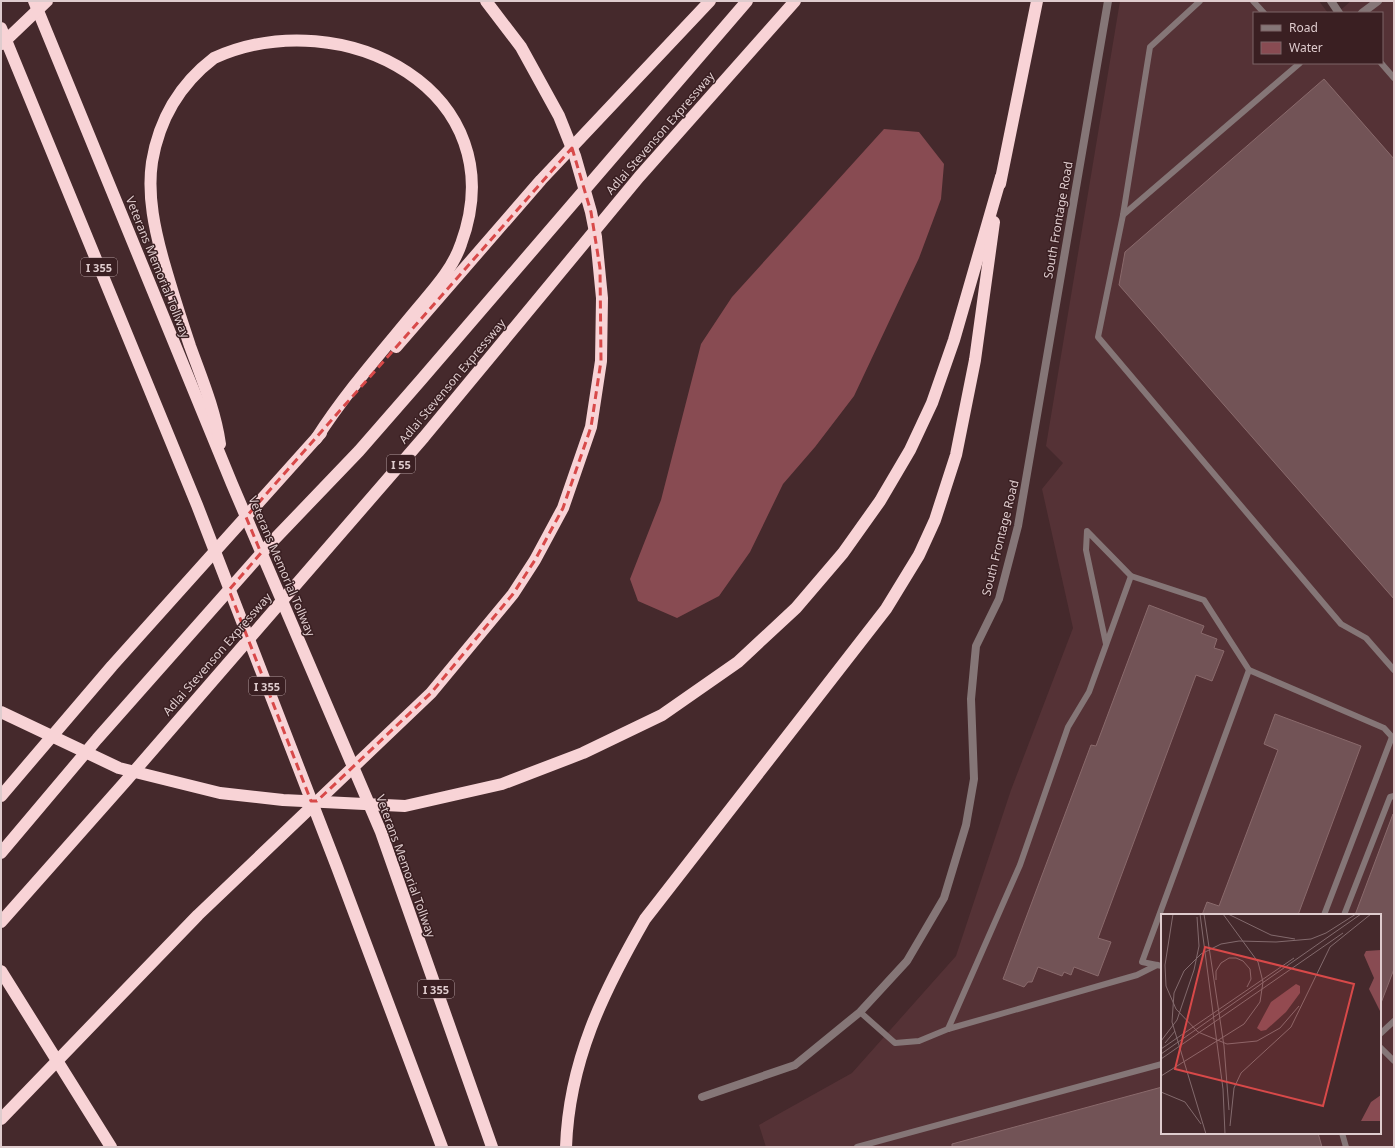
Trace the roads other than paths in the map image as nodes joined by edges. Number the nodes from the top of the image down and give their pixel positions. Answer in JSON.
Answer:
{"nodes":[{"id":1,"x":34,"y":1,"type":"edge"},
{"id":2,"x":48,"y":1,"type":"edge"},
{"id":3,"x":486,"y":1,"type":"edge"},
{"id":4,"x":710,"y":1,"type":"edge"},
{"id":5,"x":747,"y":1,"type":"edge"},
{"id":6,"x":795,"y":1,"type":"edge"},
{"id":7,"x":1037,"y":1,"type":"edge"},
{"id":8,"x":1108,"y":1,"type":"edge"},
{"id":9,"x":1200,"y":1,"type":"edge"},
{"id":10,"x":1253,"y":1,"type":"edge"},
{"id":11,"x":1331,"y":1,"type":"edge"},
{"id":12,"x":1378,"y":1,"type":"edge"},
{"id":13,"x":1263,"y":12,"type":"edge"},
{"id":14,"x":1338,"y":12,"type":"edge"},
{"id":15,"x":1363,"y":12,"type":"edge"},
{"id":16,"x":1,"y":28,"type":"edge"},
{"id":17,"x":263,"y":32,"type":"dead end"},
{"id":18,"x":1,"y":46,"type":"edge"},
{"id":19,"x":1299,"y":64,"type":"edge"},
{"id":20,"x":1382,"y":64,"type":"edge"},
{"id":21,"x":426,"y":73,"type":"dead end"},
{"id":22,"x":1394,"y":78,"type":"edge"},
{"id":23,"x":1001,"y":177,"type":"junction"},
{"id":24,"x":1123,"y":215,"type":"junction"},
{"id":25,"x":316,"y":439,"type":"junction"},
{"id":26,"x":224,"y":465,"type":"junction"},
{"id":27,"x":1132,"y":576,"type":"junction"},
{"id":28,"x":1106,"y":644,"type":"junction"},
{"id":29,"x":1249,"y":670,"type":"junction"},
{"id":30,"x":1394,"y":670,"type":"edge"},
{"id":31,"x":1,"y":712,"type":"edge"},
{"id":32,"x":1393,"y":738,"type":"edge"},
{"id":33,"x":1,"y":796,"type":"edge"},
{"id":34,"x":1394,"y":796,"type":"edge"},
{"id":35,"x":1,"y":853,"type":"edge"},
{"id":36,"x":1324,"y":914,"type":"edge"},
{"id":37,"x":1344,"y":914,"type":"edge"},
{"id":38,"x":1,"y":922,"type":"edge"},
{"id":39,"x":1159,"y":966,"type":"edge"},
{"id":40,"x":1,"y":971,"type":"edge"},
{"id":41,"x":860,"y":1012,"type":"junction"},
{"id":42,"x":1394,"y":1021,"type":"edge"},
{"id":43,"x":948,"y":1029,"type":"junction"},
{"id":44,"x":1381,"y":1033,"type":"edge"},
{"id":45,"x":1381,"y":1048,"type":"edge"},
{"id":46,"x":1394,"y":1061,"type":"edge"},
{"id":47,"x":1161,"y":1064,"type":"edge"},
{"id":48,"x":702,"y":1097,"type":"dead end"},
{"id":49,"x":1,"y":1120,"type":"edge"},
{"id":50,"x":1342,"y":1134,"type":"edge"},
{"id":51,"x":111,"y":1147,"type":"edge"},
{"id":52,"x":442,"y":1147,"type":"edge"},
{"id":53,"x":492,"y":1147,"type":"edge"},
{"id":54,"x":566,"y":1147,"type":"edge"},
{"id":55,"x":857,"y":1147,"type":"edge"},
{"id":56,"x":1346,"y":1147,"type":"edge"}],
"edges":[{"from":1,"to":26,"type":"highway","name":"Veterans Memorial Tollway","number":"I 355"},
{"from":2,"to":18,"type":"highway"},
{"from":3,"to":49,"type":"highway"},
{"from":4,"to":25,"type":"highway"},
{"from":5,"to":35,"type":"highway","name":"Adlai Stevenson Expressway"},
{"from":6,"to":38,"type":"highway","name":"Adlai Stevenson Expressway","number":"I 55"},
{"from":7,"to":23,"type":"highway"},
{"from":8,"to":41,"type":"street","name":"South Frontage Road"},
{"from":9,"to":24,"type":"lane"},
{"from":10,"to":13,"type":"lane"},
{"from":11,"to":14,"type":"street"},
{"from":12,"to":15,"type":"street"},
{"from":16,"to":52,"type":"highway","number":"I 355"},
{"from":17,"to":26,"type":"highway"},
{"from":19,"to":24,"type":"lane"},
{"from":20,"to":22,"type":"lane"},
{"from":21,"to":25,"type":"highway"},
{"from":23,"to":31,"type":"highway"},
{"from":23,"to":54,"type":"highway"},
{"from":24,"to":30,"type":"lane"},
{"from":25,"to":33,"type":"highway"},
{"from":26,"to":53,"type":"highway","name":"Veterans Memorial Tollway","number":"I 355"},
{"from":27,"to":28,"type":"lane"},
{"from":27,"to":28,"type":"lane"},
{"from":27,"to":29,"type":"lane"},
{"from":28,"to":43,"type":"lane"},
{"from":29,"to":32,"type":"lane"},
{"from":29,"to":39,"type":"lane"},
{"from":32,"to":36,"type":"lane"},
{"from":34,"to":37,"type":"lane"},
{"from":39,"to":43,"type":"lane"},
{"from":40,"to":51,"type":"highway"},
{"from":41,"to":43,"type":"lane"},
{"from":41,"to":48,"type":"street","name":"South Frontage Road"},
{"from":42,"to":44,"type":"lane"},
{"from":45,"to":46,"type":"lane"},
{"from":47,"to":55,"type":"lane"},
{"from":50,"to":56,"type":"lane"}]}
